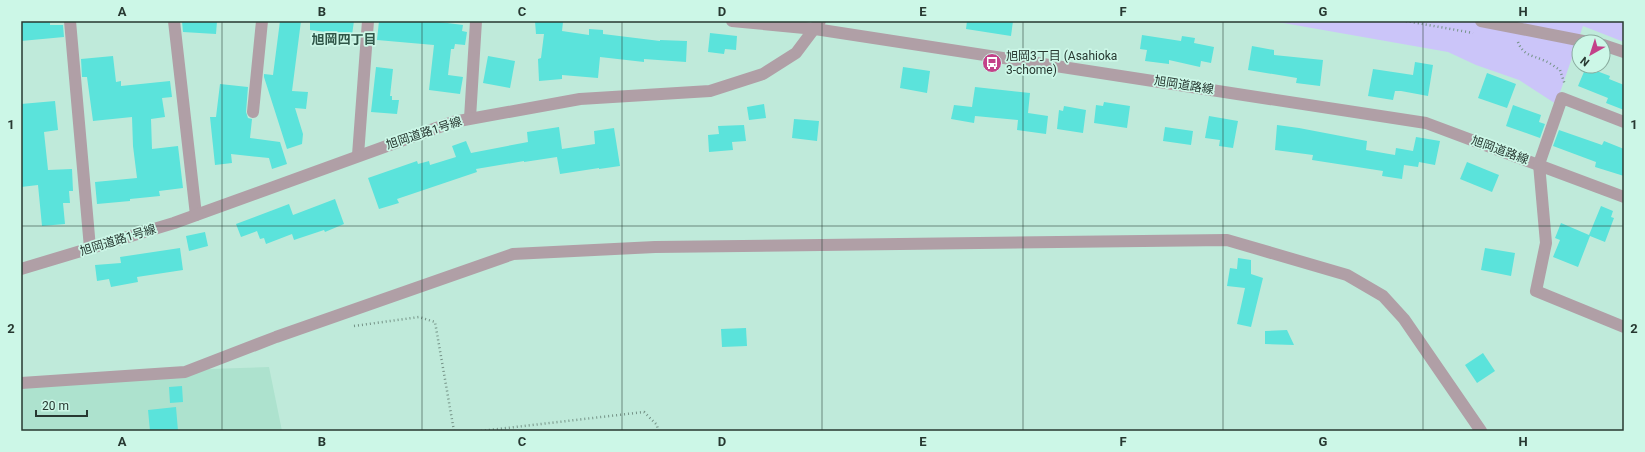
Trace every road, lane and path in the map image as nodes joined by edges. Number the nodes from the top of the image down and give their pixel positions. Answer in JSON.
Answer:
{"nodes":[{"id":1,"x":70,"y":21,"type":"edge"},
{"id":2,"x":174,"y":21,"type":"edge"},
{"id":3,"x":262,"y":21,"type":"edge"},
{"id":4,"x":368,"y":21,"type":"edge"},
{"id":5,"x":476,"y":21,"type":"edge"},
{"id":6,"x":732,"y":21,"type":"edge"},
{"id":7,"x":1406,"y":21,"type":"edge"},
{"id":8,"x":1481,"y":21,"type":"edge"},
{"id":9,"x":818,"y":25,"type":"edge"},
{"id":10,"x":1481,"y":34,"type":"dead end"},
{"id":11,"x":1571,"y":39,"type":"edge"},
{"id":12,"x":1510,"y":40,"type":"dead end"},
{"id":13,"x":1611,"y":48,"type":"edge"},
{"id":14,"x":1624,"y":52,"type":"edge"},
{"id":15,"x":1562,"y":98,"type":"junction"},
{"id":16,"x":253,"y":112,"type":"dead end"},
{"id":17,"x":470,"y":118,"type":"junction"},
{"id":18,"x":1624,"y":122,"type":"edge"},
{"id":19,"x":358,"y":155,"type":"junction"},
{"id":20,"x":1539,"y":164,"type":"junction"},
{"id":21,"x":1624,"y":197,"type":"edge"},
{"id":22,"x":196,"y":215,"type":"junction"},
{"id":23,"x":90,"y":248,"type":"junction"},
{"id":24,"x":21,"y":269,"type":"edge"},
{"id":25,"x":351,"y":327,"type":"dead end"},
{"id":26,"x":1624,"y":327,"type":"edge"},
{"id":27,"x":21,"y":383,"type":"edge"},
{"id":28,"x":454,"y":431,"type":"edge"},
{"id":29,"x":481,"y":431,"type":"edge"},
{"id":30,"x":658,"y":431,"type":"edge"},
{"id":31,"x":1482,"y":431,"type":"edge"}],
"edges":[{"from":1,"to":23,"type":"street"},
{"from":2,"to":22,"type":"street"},
{"from":3,"to":16,"type":"street"},
{"from":4,"to":19,"type":"street"},
{"from":5,"to":17,"type":"street"},
{"from":6,"to":9,"type":"street","name":"旭岡道路線"},
{"from":7,"to":10,"type":"path"},
{"from":8,"to":11,"type":"street"},
{"from":9,"to":17,"type":"street","name":"旭岡道路1号線"},
{"from":9,"to":20,"type":"street","name":"旭岡道路線"},
{"from":12,"to":15,"type":"path"},
{"from":13,"to":14,"type":"street"},
{"from":15,"to":18,"type":"street"},
{"from":15,"to":20,"type":"street"},
{"from":17,"to":19,"type":"street","name":"旭岡道路1号線"},
{"from":19,"to":22,"type":"street","name":"旭岡道路1号線"},
{"from":20,"to":21,"type":"street","name":"旭岡道路線"},
{"from":20,"to":26,"type":"street"},
{"from":22,"to":23,"type":"street","name":"旭岡道路1号線"},
{"from":23,"to":24,"type":"street","name":"旭岡道路1号線"},
{"from":25,"to":28,"type":"path"},
{"from":27,"to":31,"type":"street"},
{"from":29,"to":30,"type":"path"}]}
